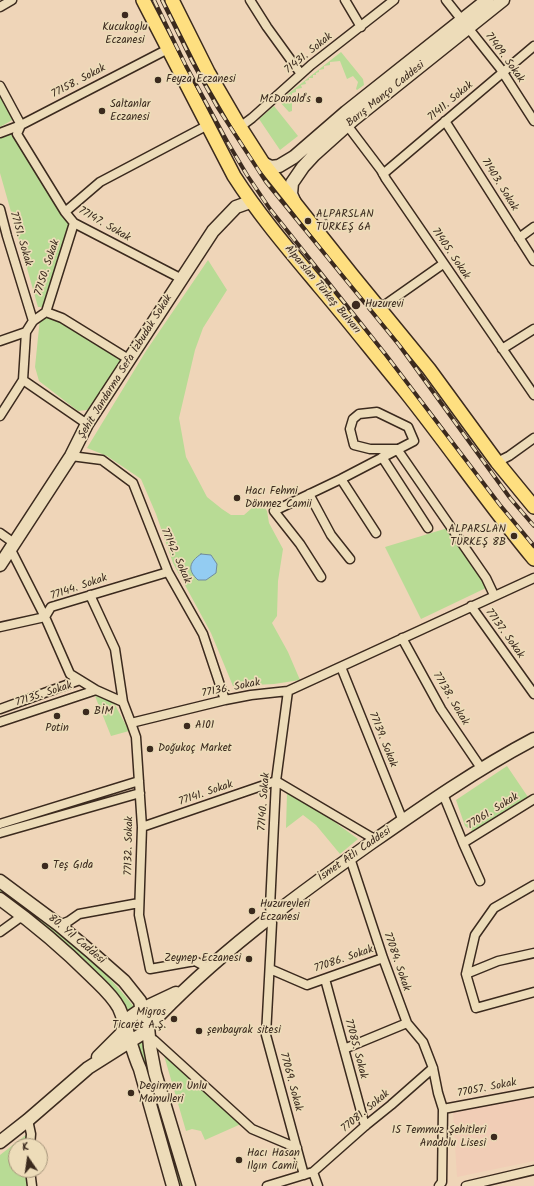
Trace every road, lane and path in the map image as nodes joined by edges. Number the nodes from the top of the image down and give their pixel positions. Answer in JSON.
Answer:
{"nodes":[{"id":1,"x":12,"y":0,"type":"edge"},
{"id":2,"x":144,"y":0,"type":"edge"},
{"id":3,"x":172,"y":0,"type":"edge"},
{"id":4,"x":250,"y":0,"type":"edge"},
{"id":5,"x":345,"y":0,"type":"edge"},
{"id":6,"x":394,"y":0,"type":"edge"},
{"id":7,"x":446,"y":0,"type":"edge"},
{"id":8,"x":487,"y":0,"type":"edge"},
{"id":9,"x":503,"y":0,"type":"edge"},
{"id":10,"x":0,"y":7,"type":"edge"},
{"id":11,"x":465,"y":24,"type":"junction"},
{"id":12,"x":361,"y":26,"type":"junction"},
{"id":13,"x":533,"y":48,"type":"edge"},
{"id":14,"x":168,"y":49,"type":"junction"},
{"id":15,"x":503,"y":72,"type":"junction"},
{"id":16,"x":301,"y":74,"type":"junction"},
{"id":17,"x":0,"y":86,"type":"edge"},
{"id":18,"x":534,"y":120,"type":"edge"},
{"id":19,"x":445,"y":121,"type":"junction"},
{"id":20,"x":21,"y":125,"type":"junction"},
{"id":21,"x":208,"y":125,"type":"junction"},
{"id":22,"x":347,"y":125,"type":"junction"},
{"id":23,"x":240,"y":127,"type":"junction"},
{"id":24,"x":0,"y":133,"type":"edge"},
{"id":25,"x":263,"y":162,"type":"junction"},
{"id":26,"x":383,"y":174,"type":"junction"},
{"id":27,"x":250,"y":202,"type":"junction"},
{"id":28,"x":295,"y":204,"type":"junction"},
{"id":29,"x":0,"y":209,"type":"edge"},
{"id":30,"x":65,"y":212,"type":"junction"},
{"id":31,"x":74,"y":223,"type":"junction"},
{"id":32,"x":534,"y":227,"type":"edge"},
{"id":33,"x":519,"y":238,"type":"junction"},
{"id":34,"x":8,"y":242,"type":"junction"},
{"id":35,"x":0,"y":245,"type":"edge"},
{"id":36,"x":534,"y":261,"type":"edge"},
{"id":37,"x":444,"y":264,"type":"junction"},
{"id":38,"x":182,"y":279,"type":"junction"},
{"id":39,"x":379,"y":309,"type":"junction"},
{"id":40,"x":46,"y":312,"type":"junction"},
{"id":41,"x":33,"y":321,"type":"junction"},
{"id":42,"x":534,"y":329,"type":"edge"},
{"id":43,"x":26,"y":332,"type":"junction"},
{"id":44,"x":0,"y":341,"type":"edge"},
{"id":45,"x":502,"y":349,"type":"junction"},
{"id":46,"x":130,"y":360,"type":"junction"},
{"id":47,"x":23,"y":380,"type":"junction"},
{"id":48,"x":534,"y":395,"type":"edge"},
{"id":49,"x":0,"y":416,"type":"edge"},
{"id":50,"x":87,"y":424,"type":"junction"},
{"id":51,"x":534,"y":438,"type":"edge"},
{"id":52,"x":397,"y":449,"type":"junction"},
{"id":53,"x":71,"y":456,"type":"junction"},
{"id":54,"x":382,"y":457,"type":"junction"},
{"id":55,"x":497,"y":462,"type":"junction"},
{"id":56,"x":341,"y":479,"type":"junction"},
{"id":57,"x":309,"y":494,"type":"junction"},
{"id":58,"x":534,"y":508,"type":"edge"},
{"id":59,"x":428,"y":528,"type":"dead end"},
{"id":60,"x":0,"y":533,"type":"edge"},
{"id":61,"x":376,"y":533,"type":"dead end"},
{"id":62,"x":12,"y":546,"type":"junction"},
{"id":63,"x":350,"y":559,"type":"dead end"},
{"id":64,"x":534,"y":559,"type":"edge"},
{"id":65,"x":0,"y":565,"type":"edge"},
{"id":66,"x":168,"y":572,"type":"junction"},
{"id":67,"x":321,"y":577,"type":"dead end"},
{"id":68,"x":534,"y":578,"type":"edge"},
{"id":69,"x":494,"y":595,"type":"junction"},
{"id":70,"x":90,"y":596,"type":"junction"},
{"id":71,"x":471,"y":606,"type":"junction"},
{"id":72,"x":45,"y":618,"type":"junction"},
{"id":73,"x":0,"y":627,"type":"edge"},
{"id":74,"x":402,"y":638,"type":"junction"},
{"id":75,"x":342,"y":666,"type":"junction"},
{"id":76,"x":80,"y":680,"type":"junction"},
{"id":77,"x":96,"y":690,"type":"junction"},
{"id":78,"x":288,"y":691,"type":"junction"},
{"id":79,"x":534,"y":694,"type":"edge"},
{"id":80,"x":225,"y":700,"type":"junction"},
{"id":81,"x":123,"y":702,"type":"junction"},
{"id":82,"x":0,"y":709,"type":"edge"},
{"id":83,"x":0,"y":722,"type":"edge"},
{"id":84,"x":132,"y":723,"type":"junction"},
{"id":85,"x":534,"y":739,"type":"edge"},
{"id":86,"x":481,"y":768,"type":"junction"},
{"id":87,"x":139,"y":781,"type":"junction"},
{"id":88,"x":276,"y":781,"type":"junction"},
{"id":89,"x":140,"y":794,"type":"junction"},
{"id":90,"x":443,"y":794,"type":"junction"},
{"id":91,"x":534,"y":799,"type":"edge"},
{"id":92,"x":403,"y":821,"type":"junction"},
{"id":93,"x":0,"y":824,"type":"edge"},
{"id":94,"x":142,"y":827,"type":"junction"},
{"id":95,"x":0,"y":833,"type":"edge"},
{"id":96,"x":376,"y":840,"type":"junction"},
{"id":97,"x":462,"y":843,"type":"junction"},
{"id":98,"x":350,"y":858,"type":"junction"},
{"id":99,"x":0,"y":881,"type":"edge"},
{"id":100,"x":480,"y":881,"type":"dead end"},
{"id":101,"x":534,"y":886,"type":"edge"},
{"id":102,"x":0,"y":898,"type":"edge"},
{"id":103,"x":139,"y":903,"type":"junction"},
{"id":104,"x":272,"y":915,"type":"junction"},
{"id":105,"x":24,"y":917,"type":"junction"},
{"id":106,"x":59,"y":925,"type":"junction"},
{"id":107,"x":0,"y":932,"type":"edge"},
{"id":108,"x":534,"y":953,"type":"edge"},
{"id":109,"x":383,"y":958,"type":"junction"},
{"id":110,"x":208,"y":968,"type":"junction"},
{"id":111,"x":270,"y":968,"type":"junction"},
{"id":112,"x":466,"y":974,"type":"junction"},
{"id":113,"x":325,"y":979,"type":"junction"},
{"id":114,"x":187,"y":987,"type":"junction"},
{"id":115,"x":534,"y":992,"type":"edge"},
{"id":116,"x":142,"y":1009,"type":"junction"},
{"id":117,"x":407,"y":1023,"type":"junction"},
{"id":118,"x":125,"y":1027,"type":"junction"},
{"id":119,"x":148,"y":1027,"type":"junction"},
{"id":120,"x":149,"y":1041,"type":"junction"},
{"id":121,"x":130,"y":1042,"type":"junction"},
{"id":122,"x":344,"y":1049,"type":"junction"},
{"id":123,"x":88,"y":1068,"type":"junction"},
{"id":124,"x":433,"y":1068,"type":"junction"},
{"id":125,"x":534,"y":1092,"type":"edge"},
{"id":126,"x":443,"y":1109,"type":"junction"},
{"id":127,"x":28,"y":1120,"type":"junction"},
{"id":128,"x":365,"y":1126,"type":"junction"},
{"id":129,"x":31,"y":1138,"type":"edge"},
{"id":130,"x":0,"y":1142,"type":"edge"},
{"id":131,"x":297,"y":1148,"type":"junction"},
{"id":132,"x":534,"y":1170,"type":"edge"},
{"id":133,"x":309,"y":1174,"type":"junction"},
{"id":134,"x":482,"y":1185,"type":"edge"},
{"id":135,"x":173,"y":1186,"type":"edge"},
{"id":136,"x":189,"y":1186,"type":"edge"},
{"id":137,"x":267,"y":1186,"type":"edge"},
{"id":138,"x":318,"y":1186,"type":"edge"},
{"id":139,"x":439,"y":1186,"type":"edge"},
{"id":140,"x":466,"y":1186,"type":"edge"}],
"edges":[{"from":1,"to":10,"type":"street"},
{"from":2,"to":14,"type":"main road","name":"Alparslan Türkeş Bulvarı"},
{"from":3,"to":23,"type":"main road"},
{"from":4,"to":16,"type":"street"},
{"from":5,"to":12,"type":"street"},
{"from":6,"to":12,"type":"street","name":"71431. Sokak"},
{"from":7,"to":11,"type":"street","name":"71409. Sokak"},
{"from":8,"to":11,"type":"main road","name":"Barış Manço Caddesi"},
{"from":9,"to":11,"type":"main road","name":"Barış Manço Caddesi"},
{"from":11,"to":15,"type":"street","name":"71409. Sokak"},
{"from":11,"to":22,"type":"main road","name":"Barış Manço Caddesi"},
{"from":11,"to":25,"type":"main road","name":"Barış Manço Caddesi"},
{"from":12,"to":16,"type":"street","name":"71431. Sokak"},
{"from":13,"to":15,"type":"street","name":"71411. Sokak"},
{"from":14,"to":20,"type":"street","name":"77158. Sokak"},
{"from":14,"to":21,"type":"main road","name":"Alparslan Türkeş Bulvarı"},
{"from":15,"to":18,"type":"street","name":"71409. Sokak"},
{"from":15,"to":19,"type":"street","name":"71411. Sokak"},
{"from":16,"to":23,"type":"street","name":"71431. Sokak"},
{"from":17,"to":20,"type":"street"},
{"from":19,"to":26,"type":"street","name":"71411. Sokak"},
{"from":19,"to":33,"type":"street","name":"71403. Sokak"},
{"from":20,"to":24,"type":"street","name":"77158. Sokak"},
{"from":20,"to":30,"type":"street","name":"77147. Sokak"},
{"from":21,"to":27,"type":"main road","name":"Alparslan Türkeş Bulvarı"},
{"from":21,"to":30,"type":"street"},
{"from":22,"to":26,"type":"street","name":"71405. Sokak"},
{"from":22,"to":28,"type":"main road","name":"Barış Manço Caddesi"},
{"from":23,"to":25,"type":"main road"},
{"from":25,"to":28,"type":"main road"},
{"from":26,"to":37,"type":"street","name":"71405. Sokak"},
{"from":27,"to":38,"type":"main road","name":"Şehit Jandarma Sefa İzbudak Sokak"},
{"from":27,"to":64,"type":"main road","name":"Alparslan Türkeş Bulvarı"},
{"from":28,"to":39,"type":"main road"},
{"from":29,"to":34,"type":"street","name":"77151. Sokak"},
{"from":30,"to":31,"type":"street","name":"77147. Sokak"},
{"from":31,"to":38,"type":"street","name":"77147. Sokak"},
{"from":31,"to":40,"type":"street","name":"77150. Sokak"},
{"from":32,"to":33,"type":"street"},
{"from":33,"to":36,"type":"street","name":"71403. Sokak"},
{"from":34,"to":35,"type":"street"},
{"from":34,"to":41,"type":"street","name":"77151. Sokak"},
{"from":37,"to":39,"type":"street"},
{"from":37,"to":45,"type":"street","name":"71405. Sokak"},
{"from":38,"to":46,"type":"main road","name":"Şehit Jandarma Sefa İzbudak Sokak"},
{"from":39,"to":55,"type":"main road"},
{"from":40,"to":41,"type":"street","name":"77150. Sokak"},
{"from":40,"to":46,"type":"street"},
{"from":41,"to":43,"type":"street","name":"77150. Sokak"},
{"from":42,"to":45,"type":"street"},
{"from":43,"to":44,"type":"street"},
{"from":43,"to":47,"type":"street"},
{"from":45,"to":48,"type":"street","name":"71405. Sokak"},
{"from":46,"to":50,"type":"main road","name":"Şehit Jandarma Sefa İzbudak Sokak"},
{"from":47,"to":49,"type":"street"},
{"from":47,"to":50,"type":"street"},
{"from":50,"to":53,"type":"main road","name":"Şehit Jandarma Sefa İzbudak Sokak"},
{"from":51,"to":55,"type":"street"},
{"from":52,"to":52,"type":"street"},
{"from":52,"to":54,"type":"street"},
{"from":52,"to":69,"type":"street"},
{"from":53,"to":62,"type":"main road","name":"Şehit Jandarma Sefa İzbudak Sokak"},
{"from":53,"to":66,"type":"street","name":"77142. Sokak"},
{"from":54,"to":56,"type":"street"},
{"from":54,"to":59,"type":"street"},
{"from":55,"to":58,"type":"main road"},
{"from":56,"to":57,"type":"street"},
{"from":56,"to":61,"type":"street"},
{"from":57,"to":63,"type":"street"},
{"from":57,"to":67,"type":"street"},
{"from":60,"to":62,"type":"street"},
{"from":62,"to":65,"type":"main road","name":"Şehit Jandarma Sefa İzbudak Sokak"},
{"from":62,"to":72,"type":"street"},
{"from":66,"to":70,"type":"street","name":"77144. Sokak"},
{"from":66,"to":80,"type":"street","name":"77142. Sokak"},
{"from":68,"to":69,"type":"street","name":"77136. Sokak"},
{"from":69,"to":71,"type":"street","name":"77136. Sokak"},
{"from":70,"to":72,"type":"street","name":"77144. Sokak"},
{"from":70,"to":81,"type":"street"},
{"from":71,"to":74,"type":"street","name":"77136. Sokak"},
{"from":71,"to":79,"type":"street","name":"77137. Sokak"},
{"from":72,"to":73,"type":"street","name":"77144. Sokak"},
{"from":72,"to":76,"type":"street"},
{"from":74,"to":75,"type":"street","name":"77136. Sokak"},
{"from":74,"to":86,"type":"street","name":"77138. Sokak"},
{"from":75,"to":78,"type":"street","name":"77136. Sokak"},
{"from":75,"to":92,"type":"street","name":"77139. Sokak"},
{"from":76,"to":77,"type":"street"},
{"from":76,"to":82,"type":"street","name":"77135. Sokak"},
{"from":77,"to":81,"type":"street"},
{"from":77,"to":83,"type":"street","name":"77135. Sokak"},
{"from":78,"to":80,"type":"street","name":"77136. Sokak"},
{"from":78,"to":88,"type":"street","name":"77140. Sokak"},
{"from":80,"to":84,"type":"street","name":"77136. Sokak"},
{"from":81,"to":84,"type":"street"},
{"from":84,"to":87,"type":"street","name":"77132. Sokak"},
{"from":85,"to":86,"type":"main road","name":"İsmet Atlı Caddesi"},
{"from":86,"to":90,"type":"main road","name":"İsmet Atlı Caddesi"},
{"from":87,"to":89,"type":"street","name":"77132. Sokak"},
{"from":87,"to":93,"type":"street"},
{"from":88,"to":94,"type":"street","name":"77141. Sokak"},
{"from":88,"to":96,"type":"street"},
{"from":88,"to":104,"type":"street","name":"77140. Sokak"},
{"from":89,"to":94,"type":"street","name":"77132. Sokak"},
{"from":89,"to":95,"type":"street"},
{"from":90,"to":92,"type":"main road","name":"İsmet Atlı Caddesi"},
{"from":90,"to":97,"type":"street"},
{"from":91,"to":97,"type":"street","name":"77061. Sokak"},
{"from":92,"to":96,"type":"main road","name":"İsmet Atlı Caddesi"},
{"from":94,"to":103,"type":"street","name":"77132. Sokak"},
{"from":96,"to":98,"type":"main road","name":"İsmet Atlı Caddesi"},
{"from":97,"to":100,"type":"street"},
{"from":98,"to":104,"type":"main road","name":"İsmet Atlı Caddesi"},
{"from":98,"to":109,"type":"street","name":"77084. Sokak"},
{"from":99,"to":106,"type":"main road","name":"80. Yıl Caddesi"},
{"from":101,"to":112,"type":"street"},
{"from":102,"to":105,"type":"main road","name":"80. Yıl Caddesi"},
{"from":103,"to":106,"type":"street"},
{"from":103,"to":110,"type":"street","name":"77132. Sokak"},
{"from":104,"to":110,"type":"main road","name":"İsmet Atlı Caddesi"},
{"from":104,"to":111,"type":"street","name":"77140. Sokak"},
{"from":105,"to":107,"type":"street"},
{"from":105,"to":118,"type":"main road","name":"80. Yıl Caddesi"},
{"from":106,"to":116,"type":"main road","name":"80. Yıl Caddesi"},
{"from":108,"to":112,"type":"street"},
{"from":109,"to":113,"type":"street","name":"77086. Sokak"},
{"from":109,"to":117,"type":"street","name":"77084. Sokak"},
{"from":110,"to":114,"type":"main road","name":"İsmet Atlı Caddesi"},
{"from":111,"to":113,"type":"street","name":"77086. Sokak"},
{"from":111,"to":131,"type":"street","name":"77069. Sokak"},
{"from":112,"to":115,"type":"street"},
{"from":113,"to":122,"type":"street","name":"77085. Sokak"},
{"from":114,"to":116,"type":"main road","name":"İsmet Atlı Caddesi"},
{"from":114,"to":119,"type":"main road","name":"İsmet Atlı Caddesi"},
{"from":116,"to":118,"type":"main road","name":"İsmet Atlı Caddesi"},
{"from":116,"to":119,"type":"main road","name":"80. Yıl Caddesi"},
{"from":117,"to":122,"type":"street"},
{"from":117,"to":124,"type":"street","name":"77084. Sokak"},
{"from":118,"to":121,"type":"main road","name":"80. Yıl Caddesi"},
{"from":118,"to":123,"type":"main road"},
{"from":119,"to":120,"type":"main road"},
{"from":119,"to":121,"type":"main road","name":"İsmet Atlı Caddesi"},
{"from":120,"to":131,"type":"street"},
{"from":120,"to":136,"type":"main road"},
{"from":121,"to":123,"type":"main road"},
{"from":121,"to":135,"type":"main road"},
{"from":122,"to":128,"type":"street","name":"77085. Sokak"},
{"from":123,"to":127,"type":"main road"},
{"from":124,"to":126,"type":"street","name":"77084. Sokak"},
{"from":124,"to":128,"type":"street","name":"77081. Sokak"},
{"from":125,"to":126,"type":"street","name":"77057. Sokak"},
{"from":126,"to":139,"type":"street","name":"77084. Sokak"},
{"from":127,"to":129,"type":"street"},
{"from":127,"to":130,"type":"main road"},
{"from":128,"to":133,"type":"street","name":"77081. Sokak"},
{"from":131,"to":133,"type":"street","name":"77069. Sokak"},
{"from":132,"to":134,"type":"street"},
{"from":133,"to":137,"type":"street"},
{"from":133,"to":138,"type":"street","name":"77069. Sokak"},
{"from":134,"to":140,"type":"street"}]}
